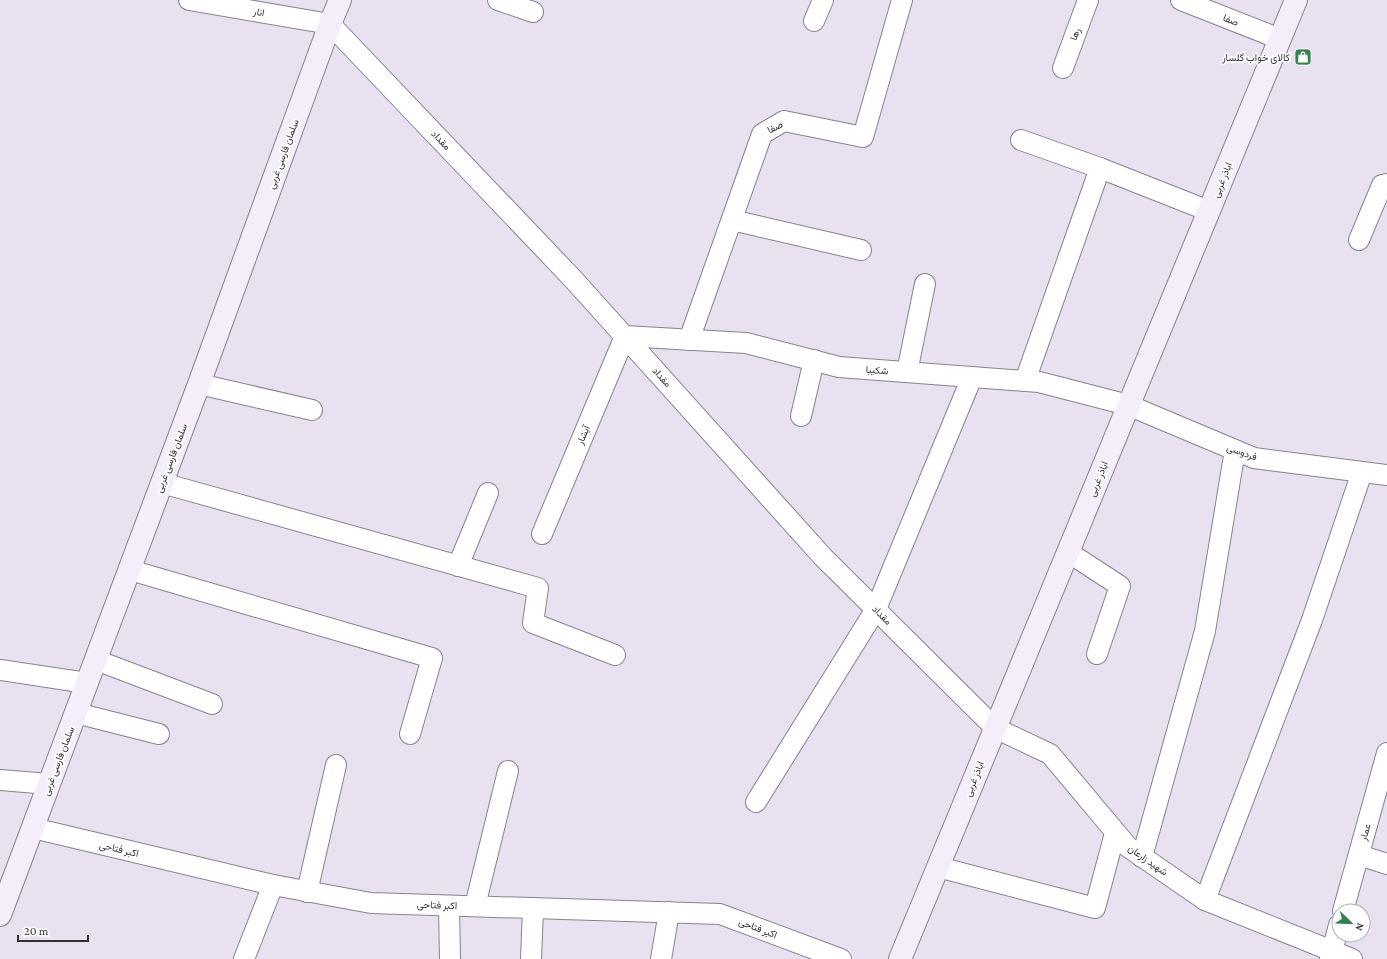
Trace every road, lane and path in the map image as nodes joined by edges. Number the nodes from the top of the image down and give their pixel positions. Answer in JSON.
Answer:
{"nodes":[{"id":1,"x":189,"y":0,"type":"edge"},
{"id":2,"x":340,"y":0,"type":"edge"},
{"id":3,"x":498,"y":0,"type":"edge"},
{"id":4,"x":823,"y":0,"type":"edge"},
{"id":5,"x":902,"y":0,"type":"edge"},
{"id":6,"x":1088,"y":0,"type":"edge"},
{"id":7,"x":1182,"y":0,"type":"edge"},
{"id":8,"x":1296,"y":0,"type":"edge"},
{"id":9,"x":533,"y":12,"type":"dead end"},
{"id":10,"x":814,"y":21,"type":"dead end"},
{"id":11,"x":330,"y":24,"type":"junction"},
{"id":12,"x":1280,"y":39,"type":"junction"},
{"id":13,"x":1063,"y":68,"type":"dead end"},
{"id":14,"x":1021,"y":140,"type":"dead end"},
{"id":15,"x":1100,"y":168,"type":"junction"},
{"id":16,"x":1387,"y":184,"type":"edge"},
{"id":17,"x":1209,"y":211,"type":"junction"},
{"id":18,"x":732,"y":220,"type":"junction"},
{"id":19,"x":1359,"y":240,"type":"dead end"},
{"id":20,"x":861,"y":250,"type":"dead end"},
{"id":21,"x":925,"y":284,"type":"dead end"},
{"id":22,"x":625,"y":336,"type":"junction"},
{"id":23,"x":689,"y":340,"type":"junction"},
{"id":24,"x":814,"y":360,"type":"junction"},
{"id":25,"x":907,"y":372,"type":"junction"},
{"id":26,"x":972,"y":376,"type":"junction"},
{"id":27,"x":1024,"y":380,"type":"junction"},
{"id":28,"x":199,"y":384,"type":"junction"},
{"id":29,"x":1128,"y":405,"type":"junction"},
{"id":30,"x":312,"y":410,"type":"dead end"},
{"id":31,"x":801,"y":416,"type":"dead end"},
{"id":32,"x":1236,"y":450,"type":"junction"},
{"id":33,"x":1362,"y":472,"type":"junction"},
{"id":34,"x":1387,"y":475,"type":"edge"},
{"id":35,"x":162,"y":483,"type":"junction"},
{"id":36,"x":488,"y":493,"type":"dead end"},
{"id":37,"x":542,"y":534,"type":"dead end"},
{"id":38,"x":1068,"y":552,"type":"junction"},
{"id":39,"x":458,"y":566,"type":"junction"},
{"id":40,"x":130,"y":570,"type":"junction"},
{"id":41,"x":876,"y":609,"type":"junction"},
{"id":42,"x":1097,"y":654,"type":"dead end"},
{"id":43,"x":615,"y":655,"type":"dead end"},
{"id":44,"x":96,"y":660,"type":"junction"},
{"id":45,"x":0,"y":670,"type":"edge"},
{"id":46,"x":87,"y":683,"type":"junction"},
{"id":47,"x":212,"y":704,"type":"dead end"},
{"id":48,"x":76,"y":713,"type":"junction"},
{"id":49,"x":995,"y":728,"type":"junction"},
{"id":50,"x":159,"y":734,"type":"dead end"},
{"id":51,"x":410,"y":734,"type":"dead end"},
{"id":52,"x":1387,"y":753,"type":"edge"},
{"id":53,"x":336,"y":765,"type":"dead end"},
{"id":54,"x":508,"y":771,"type":"dead end"},
{"id":55,"x":0,"y":780,"type":"edge"},
{"id":56,"x":49,"y":784,"type":"junction"},
{"id":57,"x":756,"y":802,"type":"dead end"},
{"id":58,"x":33,"y":828,"type":"junction"},
{"id":59,"x":1115,"y":832,"type":"junction"},
{"id":60,"x":1359,"y":855,"type":"junction"},
{"id":61,"x":1142,"y":857,"type":"junction"},
{"id":62,"x":1387,"y":864,"type":"edge"},
{"id":63,"x":938,"y":867,"type":"junction"},
{"id":64,"x":273,"y":886,"type":"junction"},
{"id":65,"x":307,"y":892,"type":"junction"},
{"id":66,"x":1205,"y":900,"type":"junction"},
{"id":67,"x":1345,"y":903,"type":"edge"},
{"id":68,"x":449,"y":906,"type":"junction"},
{"id":69,"x":475,"y":906,"type":"junction"},
{"id":70,"x":533,"y":908,"type":"junction"},
{"id":71,"x":668,"y":912,"type":"junction"},
{"id":72,"x":0,"y":915,"type":"edge"},
{"id":73,"x":1334,"y":943,"type":"edge"},
{"id":74,"x":1331,"y":955,"type":"edge"},
{"id":75,"x":244,"y":959,"type":"edge"},
{"id":76,"x":450,"y":959,"type":"edge"},
{"id":77,"x":531,"y":959,"type":"edge"},
{"id":78,"x":661,"y":959,"type":"edge"},
{"id":79,"x":841,"y":959,"type":"edge"},
{"id":80,"x":900,"y":959,"type":"edge"},
{"id":81,"x":1352,"y":959,"type":"edge"}],
"edges":[{"from":1,"to":11,"type":"street","name":"انار"},
{"from":2,"to":11,"type":"main road","name":"سلمان فارسی غربی"},
{"from":3,"to":9,"type":"street"},
{"from":4,"to":10,"type":"street"},
{"from":5,"to":18,"type":"street","name":"صفا"},
{"from":6,"to":13,"type":"street","name":"رها"},
{"from":7,"to":12,"type":"street","name":"صفا"},
{"from":8,"to":12,"type":"main road","name":"اباذر غربی"},
{"from":11,"to":22,"type":"street","name":"مقداد"},
{"from":11,"to":28,"type":"main road","name":"سلمان فارسی غربی"},
{"from":12,"to":17,"type":"main road","name":"اباذر غربی"},
{"from":14,"to":15,"type":"street"},
{"from":15,"to":17,"type":"street"},
{"from":15,"to":27,"type":"street"},
{"from":16,"to":19,"type":"street"},
{"from":17,"to":29,"type":"main road","name":"اباذر غربی"},
{"from":18,"to":20,"type":"street"},
{"from":18,"to":23,"type":"street","name":"صفا"},
{"from":21,"to":25,"type":"street"},
{"from":22,"to":23,"type":"street","name":"شکیبا"},
{"from":22,"to":37,"type":"street","name":"آبشار"},
{"from":22,"to":41,"type":"street","name":"مقداد"},
{"from":23,"to":24,"type":"street","name":"شکیبا"},
{"from":24,"to":25,"type":"street","name":"شکیبا"},
{"from":24,"to":31,"type":"street"},
{"from":25,"to":26,"type":"street","name":"شکیبا"},
{"from":26,"to":27,"type":"street","name":"شکیبا"},
{"from":26,"to":41,"type":"street"},
{"from":27,"to":29,"type":"street","name":"شکیبا"},
{"from":28,"to":30,"type":"street"},
{"from":28,"to":35,"type":"main road","name":"سلمان فارسی غربی"},
{"from":29,"to":32,"type":"street","name":"فردوسی"},
{"from":29,"to":38,"type":"main road","name":"اباذر غربی"},
{"from":32,"to":33,"type":"street","name":"فردوسی"},
{"from":32,"to":61,"type":"street"},
{"from":33,"to":34,"type":"street","name":"فردوسی"},
{"from":33,"to":66,"type":"street"},
{"from":35,"to":39,"type":"street"},
{"from":35,"to":40,"type":"main road","name":"سلمان فارسی غربی"},
{"from":36,"to":39,"type":"street"},
{"from":38,"to":42,"type":"street"},
{"from":38,"to":49,"type":"main road","name":"اباذر غربی"},
{"from":39,"to":43,"type":"street"},
{"from":40,"to":44,"type":"main road","name":"سلمان فارسی غربی"},
{"from":40,"to":51,"type":"street"},
{"from":41,"to":49,"type":"street","name":"مقداد"},
{"from":41,"to":57,"type":"street"},
{"from":44,"to":46,"type":"main road","name":"سلمان فارسی غربی"},
{"from":44,"to":47,"type":"street"},
{"from":45,"to":46,"type":"street"},
{"from":46,"to":48,"type":"main road","name":"سلمان فارسی غربی"},
{"from":48,"to":50,"type":"street"},
{"from":48,"to":56,"type":"main road","name":"سلمان فارسی غربی"},
{"from":49,"to":59,"type":"street","name":"شهید زارعان"},
{"from":49,"to":63,"type":"main road","name":"اباذر غربی"},
{"from":52,"to":60,"type":"street","name":"عمار"},
{"from":53,"to":65,"type":"street"},
{"from":54,"to":69,"type":"street"},
{"from":55,"to":56,"type":"street"},
{"from":56,"to":58,"type":"main road","name":"سلمان فارسی غربی"},
{"from":58,"to":64,"type":"street","name":"اکبر فتاحی"},
{"from":58,"to":72,"type":"main road","name":"سلمان فارسی غربی"},
{"from":59,"to":61,"type":"street","name":"شهید زارعان"},
{"from":59,"to":63,"type":"street"},
{"from":60,"to":62,"type":"street"},
{"from":60,"to":67,"type":"street","name":"عمار"},
{"from":61,"to":66,"type":"street","name":"شهید زارعان"},
{"from":63,"to":80,"type":"main road","name":"اباذر غربی"},
{"from":64,"to":65,"type":"street","name":"اکبر فتاحی"},
{"from":64,"to":75,"type":"street"},
{"from":65,"to":68,"type":"street","name":"اکبر فتاحی"},
{"from":66,"to":74,"type":"street","name":"شهید زارعان"},
{"from":68,"to":69,"type":"street","name":"اکبر فتاحی"},
{"from":68,"to":76,"type":"street"},
{"from":69,"to":70,"type":"street","name":"اکبر فتاحی"},
{"from":70,"to":71,"type":"street","name":"اکبر فتاحی"},
{"from":70,"to":77,"type":"street"},
{"from":71,"to":78,"type":"street"},
{"from":71,"to":79,"type":"street","name":"اکبر فتاحی"},
{"from":73,"to":74,"type":"street"},
{"from":74,"to":81,"type":"street","name":"شهید زارعان"}]}
